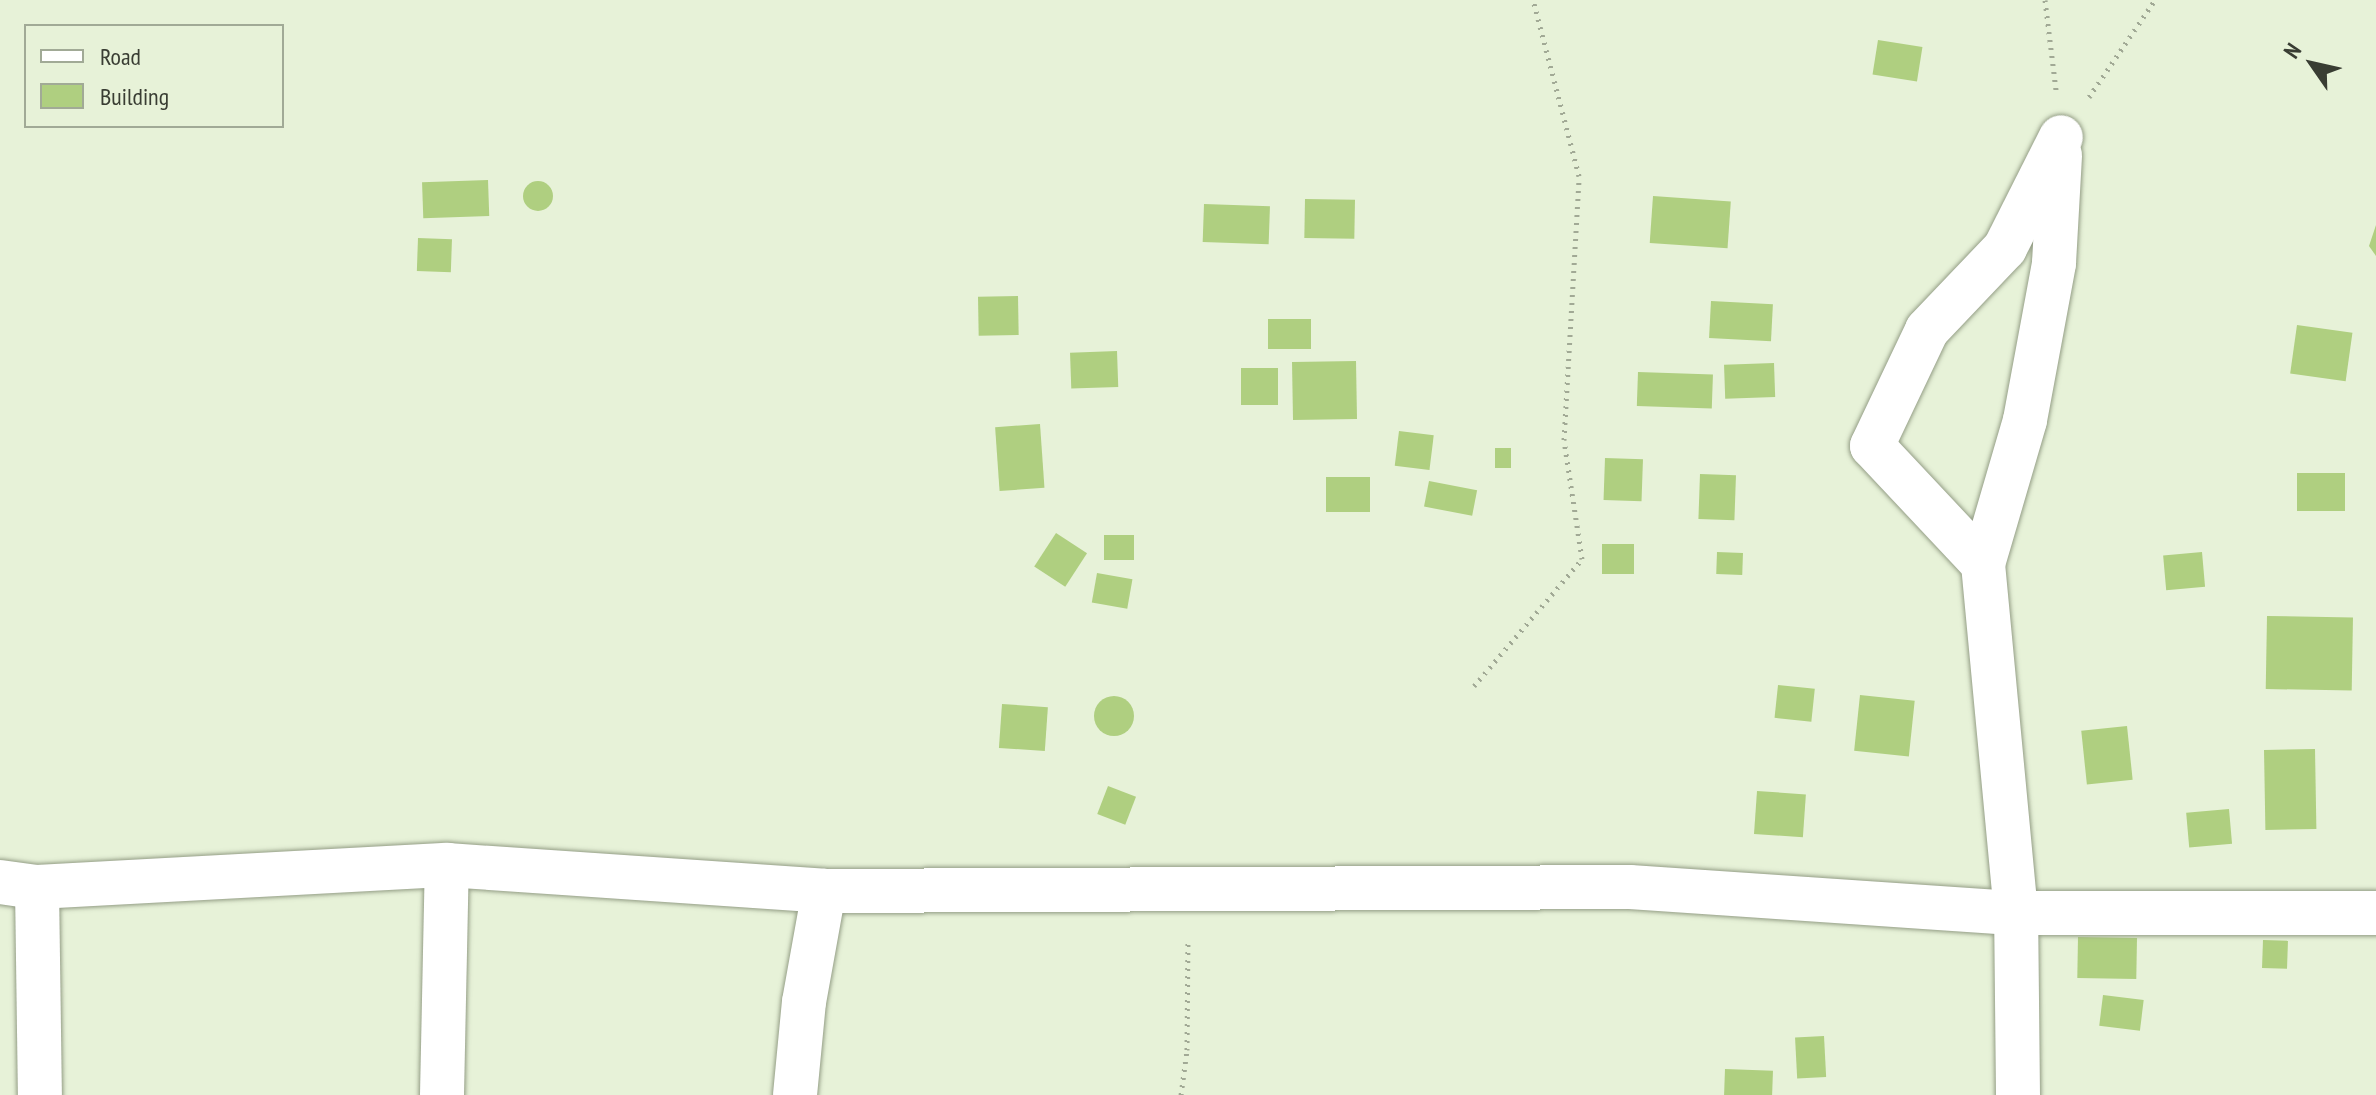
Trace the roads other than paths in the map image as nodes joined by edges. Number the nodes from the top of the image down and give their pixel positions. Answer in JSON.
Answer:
{"nodes":[{"id":1,"x":1983,"y":564,"type":"junction"},
{"id":2,"x":447,"y":865,"type":"junction"},
{"id":3,"x":18,"y":885,"type":"edge"},
{"id":4,"x":824,"y":891,"type":"junction"},
{"id":5,"x":2016,"y":913,"type":"junction"},
{"id":6,"x":2376,"y":913,"type":"edge"},
{"id":7,"x":40,"y":1095,"type":"edge"},
{"id":8,"x":442,"y":1095,"type":"edge"},
{"id":9,"x":795,"y":1095,"type":"edge"},
{"id":10,"x":2018,"y":1095,"type":"edge"}],
"edges":[{"from":1,"to":1,"type":"street"},
{"from":1,"to":5,"type":"street"},
{"from":2,"to":3,"type":"street"},
{"from":2,"to":4,"type":"street"},
{"from":2,"to":8,"type":"street"},
{"from":3,"to":7,"type":"street"},
{"from":4,"to":5,"type":"street"},
{"from":4,"to":9,"type":"street"},
{"from":5,"to":6,"type":"street"},
{"from":5,"to":10,"type":"street"}]}
